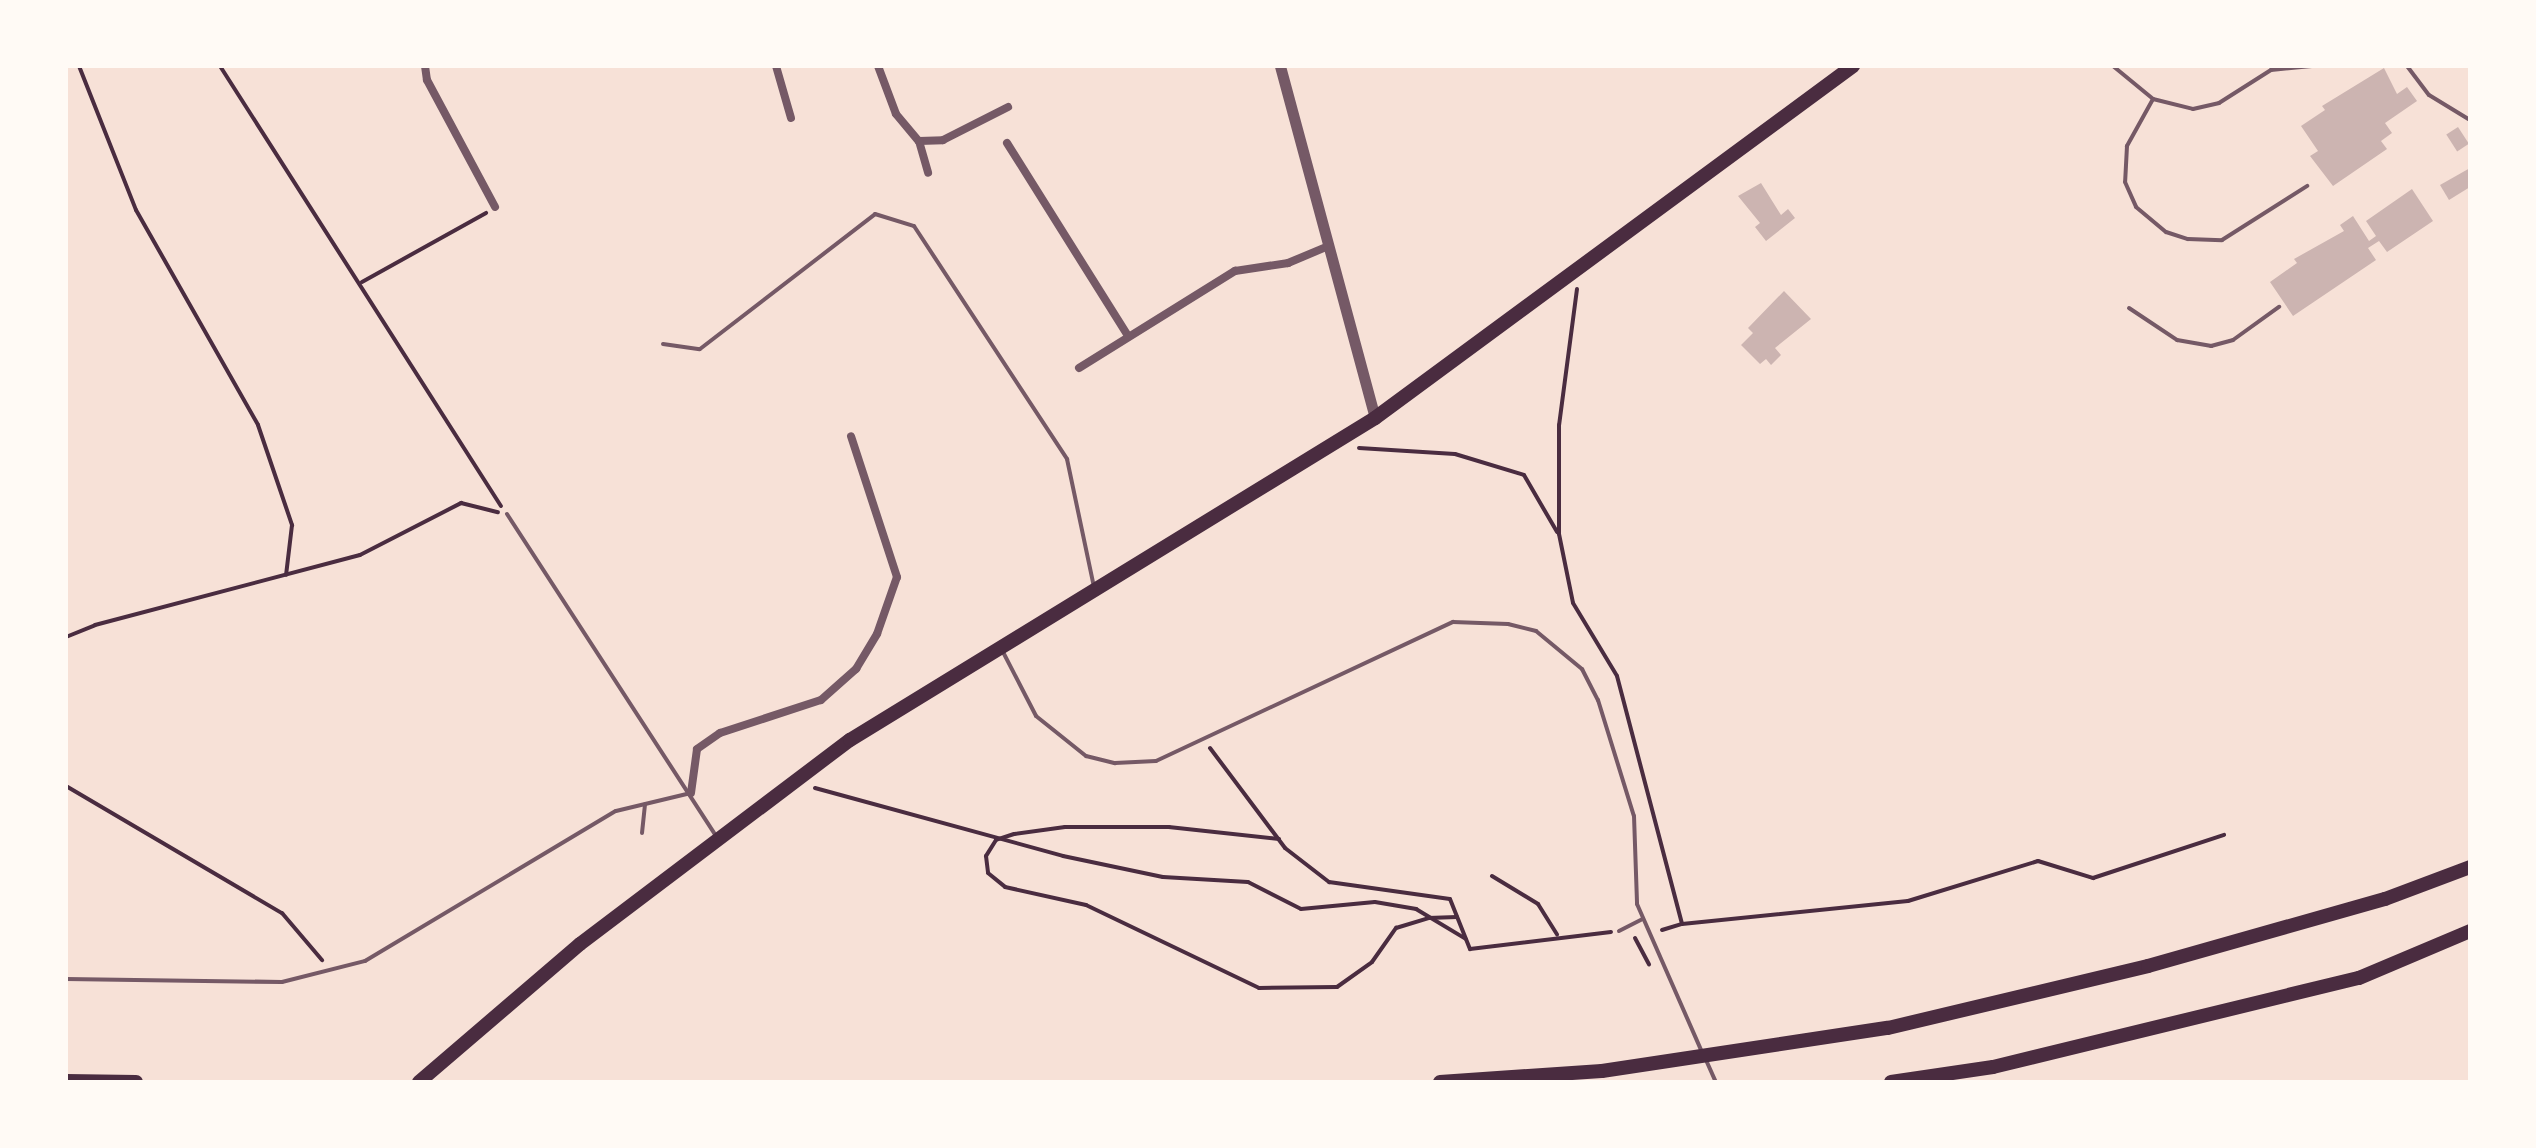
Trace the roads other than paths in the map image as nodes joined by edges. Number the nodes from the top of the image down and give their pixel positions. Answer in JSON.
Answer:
{"nodes":[{"id":1,"x":425,"y":66,"type":"edge"},
{"id":2,"x":776,"y":66,"type":"edge"},
{"id":3,"x":878,"y":66,"type":"edge"},
{"id":4,"x":1280,"y":66,"type":"edge"},
{"id":5,"x":1853,"y":66,"type":"edge"},
{"id":6,"x":2113,"y":66,"type":"edge"},
{"id":7,"x":2312,"y":66,"type":"edge"},
{"id":8,"x":2407,"y":66,"type":"edge"},
{"id":9,"x":2153,"y":99,"type":"junction"},
{"id":10,"x":1008,"y":107,"type":"dead end"},
{"id":11,"x":791,"y":118,"type":"dead end"},
{"id":12,"x":2470,"y":120,"type":"edge"},
{"id":13,"x":919,"y":141,"type":"junction"},
{"id":14,"x":1007,"y":143,"type":"dead end"},
{"id":15,"x":928,"y":173,"type":"dead end"},
{"id":16,"x":2307,"y":186,"type":"dead end"},
{"id":17,"x":495,"y":207,"type":"road end"},
{"id":18,"x":1326,"y":247,"type":"junction"},
{"id":19,"x":2279,"y":307,"type":"dead end"},
{"id":20,"x":2129,"y":308,"type":"dead end"},
{"id":21,"x":1128,"y":336,"type":"junction"},
{"id":22,"x":663,"y":344,"type":"dead end"},
{"id":23,"x":1079,"y":368,"type":"dead end"},
{"id":24,"x":1375,"y":418,"type":"junction"},
{"id":25,"x":851,"y":436,"type":"dead end"},
{"id":26,"x":507,"y":514,"type":"road end"},
{"id":27,"x":1095,"y":590,"type":"junction"},
{"id":28,"x":1001,"y":647,"type":"junction"},
{"id":29,"x":691,"y":793,"type":"junction"},
{"id":30,"x":645,"y":804,"type":"junction"},
{"id":31,"x":642,"y":833,"type":"dead end"},
{"id":32,"x":716,"y":836,"type":"junction"},
{"id":33,"x":2470,"y":867,"type":"edge"},
{"id":34,"x":1643,"y":919,"type":"junction"},
{"id":35,"x":1619,"y":931,"type":"road end"},
{"id":36,"x":2470,"y":931,"type":"edge"},
{"id":37,"x":66,"y":979,"type":"edge"},
{"id":38,"x":66,"y":1081,"type":"edge"},
{"id":39,"x":136,"y":1082,"type":"edge"},
{"id":40,"x":419,"y":1082,"type":"edge"},
{"id":41,"x":1440,"y":1082,"type":"edge"},
{"id":42,"x":1716,"y":1082,"type":"edge"},
{"id":43,"x":1891,"y":1082,"type":"edge"}],
"edges":[{"from":1,"to":17,"type":"street"},
{"from":2,"to":11,"type":"street"},
{"from":3,"to":13,"type":"street"},
{"from":4,"to":18,"type":"street"},
{"from":5,"to":24,"type":"main road"},
{"from":6,"to":9,"type":"lane"},
{"from":7,"to":9,"type":"lane"},
{"from":8,"to":12,"type":"lane"},
{"from":9,"to":16,"type":"lane"},
{"from":10,"to":13,"type":"street"},
{"from":13,"to":15,"type":"street"},
{"from":14,"to":21,"type":"street"},
{"from":18,"to":21,"type":"street"},
{"from":18,"to":24,"type":"street"},
{"from":19,"to":20,"type":"lane"},
{"from":21,"to":23,"type":"street"},
{"from":22,"to":27,"type":"lane"},
{"from":24,"to":27,"type":"main road"},
{"from":25,"to":29,"type":"street"},
{"from":26,"to":29,"type":"lane"},
{"from":27,"to":28,"type":"main road"},
{"from":28,"to":32,"type":"main road"},
{"from":28,"to":34,"type":"lane"},
{"from":29,"to":30,"type":"lane"},
{"from":29,"to":32,"type":"lane"},
{"from":30,"to":31,"type":"lane"},
{"from":30,"to":37,"type":"lane"},
{"from":32,"to":40,"type":"main road"},
{"from":33,"to":41,"type":"main road"},
{"from":34,"to":35,"type":"lane"},
{"from":34,"to":42,"type":"lane"},
{"from":36,"to":43,"type":"main road"},
{"from":38,"to":39,"type":"main road"}]}
